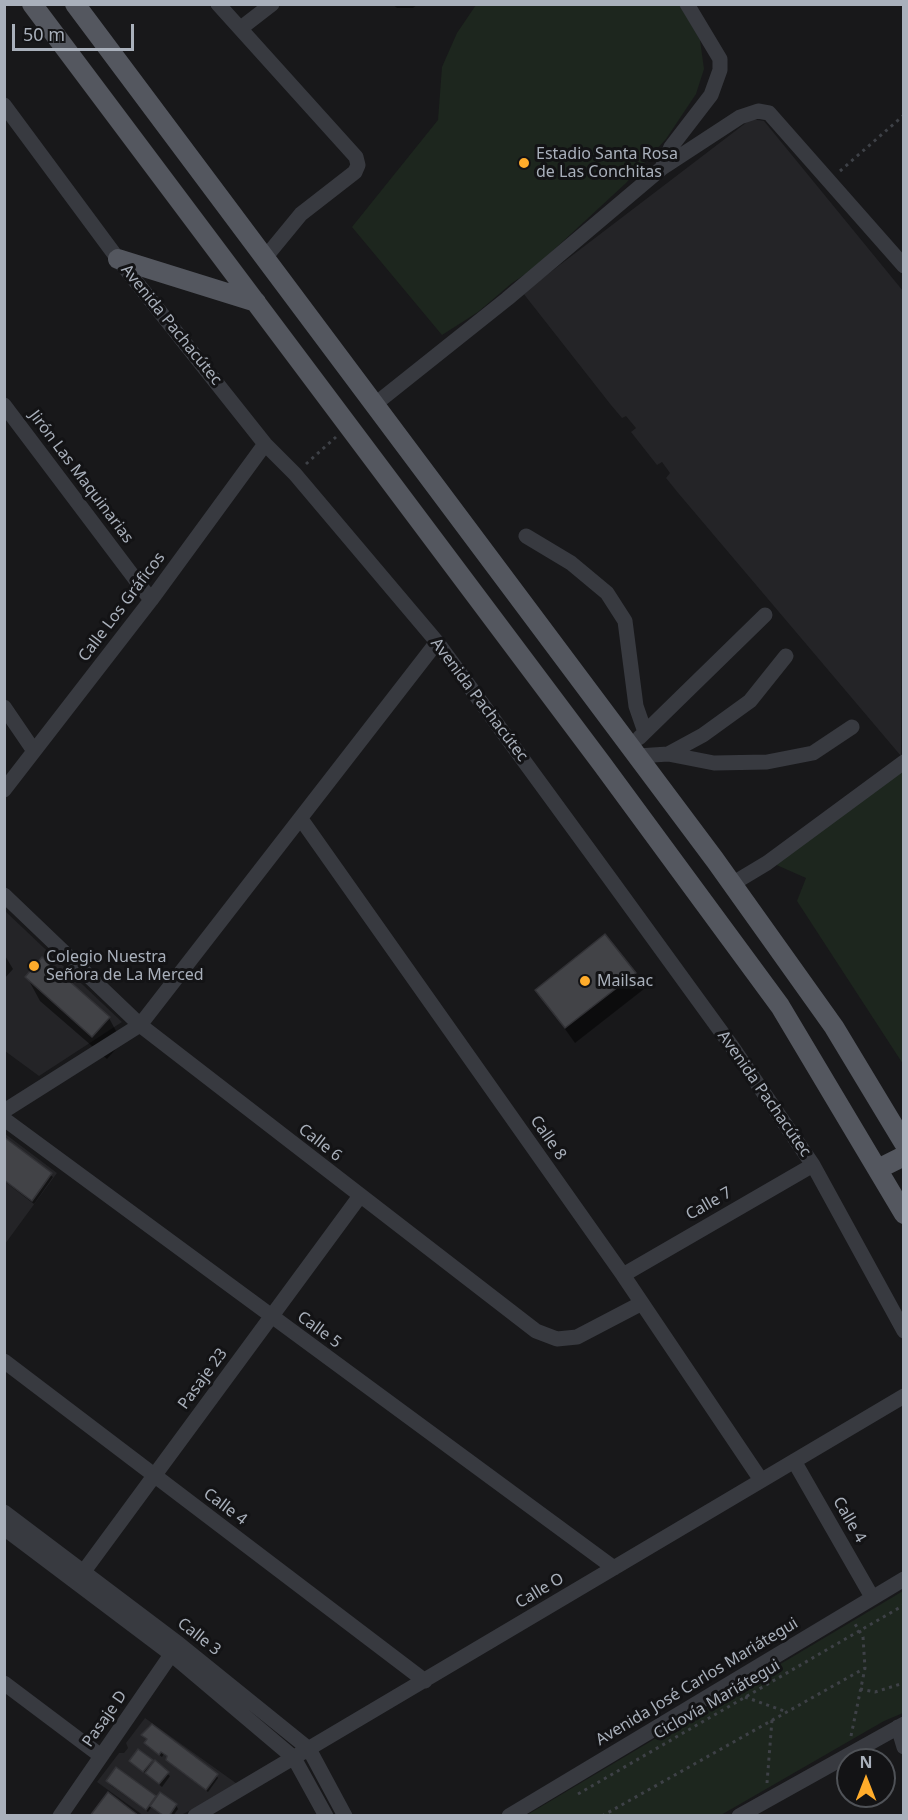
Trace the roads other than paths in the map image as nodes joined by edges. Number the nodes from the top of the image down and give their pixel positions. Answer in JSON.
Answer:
{"nodes":[{"id":1,"x":32,"y":4,"type":"edge"},
{"id":2,"x":75,"y":4,"type":"edge"},
{"id":3,"x":218,"y":4,"type":"edge"},
{"id":4,"x":272,"y":4,"type":"edge"},
{"id":5,"x":687,"y":4,"type":"edge"},
{"id":6,"x":241,"y":28,"type":"junction"},
{"id":7,"x":4,"y":105,"type":"edge"},
{"id":8,"x":662,"y":168,"type":"junction"},
{"id":9,"x":118,"y":259,"type":"junction"},
{"id":10,"x":264,"y":259,"type":"junction"},
{"id":11,"x":903,"y":266,"type":"edge"},
{"id":12,"x":256,"y":302,"type":"junction"},
{"id":13,"x":4,"y":405,"type":"edge"},
{"id":14,"x":374,"y":405,"type":"junction"},
{"id":15,"x":265,"y":444,"type":"junction"},
{"id":16,"x":526,"y":536,"type":"dead end"},
{"id":17,"x":151,"y":600,"type":"junction"},
{"id":18,"x":765,"y":615,"type":"dead end"},
{"id":19,"x":436,"y":642,"type":"junction"},
{"id":20,"x":786,"y":656,"type":"dead end"},
{"id":21,"x":4,"y":707,"type":"edge"},
{"id":22,"x":852,"y":727,"type":"dead end"},
{"id":23,"x":645,"y":732,"type":"junction"},
{"id":24,"x":34,"y":751,"type":"junction"},
{"id":25,"x":634,"y":751,"type":"junction"},
{"id":26,"x":668,"y":753,"type":"junction"},
{"id":27,"x":903,"y":762,"type":"edge"},
{"id":28,"x":4,"y":790,"type":"edge"},
{"id":29,"x":301,"y":819,"type":"junction"},
{"id":30,"x":732,"y":884,"type":"junction"},
{"id":31,"x":4,"y":896,"type":"edge"},
{"id":32,"x":140,"y":1025,"type":"junction"},
{"id":33,"x":4,"y":1111,"type":"edge"},
{"id":34,"x":4,"y":1119,"type":"edge"},
{"id":35,"x":903,"y":1143,"type":"edge"},
{"id":36,"x":903,"y":1156,"type":"edge"},
{"id":37,"x":813,"y":1165,"type":"junction"},
{"id":38,"x":878,"y":1169,"type":"junction"},
{"id":39,"x":360,"y":1197,"type":"junction"},
{"id":40,"x":903,"y":1214,"type":"edge"},
{"id":41,"x":623,"y":1275,"type":"junction"},
{"id":42,"x":642,"y":1304,"type":"junction"},
{"id":43,"x":271,"y":1317,"type":"junction"},
{"id":44,"x":903,"y":1331,"type":"edge"},
{"id":45,"x":4,"y":1361,"type":"edge"},
{"id":46,"x":903,"y":1396,"type":"edge"},
{"id":47,"x":794,"y":1461,"type":"junction"},
{"id":48,"x":154,"y":1475,"type":"junction"},
{"id":49,"x":761,"y":1480,"type":"junction"},
{"id":50,"x":4,"y":1512,"type":"edge"},
{"id":51,"x":4,"y":1528,"type":"edge"},
{"id":52,"x":614,"y":1568,"type":"junction"},
{"id":53,"x":80,"y":1577,"type":"junction"},
{"id":54,"x":903,"y":1579,"type":"edge"},
{"id":55,"x":872,"y":1598,"type":"junction"},
{"id":56,"x":175,"y":1649,"type":"junction"},
{"id":57,"x":425,"y":1681,"type":"junction"},
{"id":58,"x":4,"y":1683,"type":"edge"},
{"id":59,"x":901,"y":1725,"type":"edge"},
{"id":60,"x":903,"y":1747,"type":"edge"},
{"id":61,"x":309,"y":1749,"type":"junction"},
{"id":62,"x":101,"y":1756,"type":"junction"},
{"id":63,"x":294,"y":1758,"type":"junction"},
{"id":64,"x":60,"y":1815,"type":"edge"},
{"id":65,"x":195,"y":1815,"type":"edge"},
{"id":66,"x":326,"y":1815,"type":"edge"},
{"id":67,"x":345,"y":1815,"type":"edge"},
{"id":68,"x":509,"y":1815,"type":"edge"},
{"id":69,"x":739,"y":1815,"type":"edge"}],
"edges":[{"from":1,"to":12,"type":"main road"},
{"from":2,"to":10,"type":"main road"},
{"from":3,"to":6,"type":"street"},
{"from":4,"to":6,"type":"street"},
{"from":5,"to":8,"type":"street"},
{"from":6,"to":10,"type":"street"},
{"from":7,"to":9,"type":"street","name":"Avenida Pachacútec"},
{"from":8,"to":11,"type":"street"},
{"from":8,"to":14,"type":"street"},
{"from":9,"to":12,"type":"main road"},
{"from":9,"to":15,"type":"street","name":"Avenida Pachacútec"},
{"from":10,"to":14,"type":"main road"},
{"from":12,"to":38,"type":"main road"},
{"from":13,"to":17,"type":"street","name":"Jirón Las Maquinarias"},
{"from":14,"to":25,"type":"main road"},
{"from":15,"to":17,"type":"street","name":"Calle Los Gráficos"},
{"from":15,"to":19,"type":"street","name":"Avenida Pachacútec"},
{"from":16,"to":23,"type":"street"},
{"from":17,"to":24,"type":"street","name":"Calle Los Gráficos"},
{"from":18,"to":23,"type":"street"},
{"from":19,"to":29,"type":"street"},
{"from":19,"to":37,"type":"street","name":"Avenida Pachacútec"},
{"from":20,"to":26,"type":"street"},
{"from":21,"to":24,"type":"street"},
{"from":22,"to":26,"type":"street"},
{"from":23,"to":25,"type":"street"},
{"from":24,"to":28,"type":"street","name":"Calle Los Gráficos"},
{"from":25,"to":26,"type":"street"},
{"from":25,"to":30,"type":"main road"},
{"from":27,"to":30,"type":"street"},
{"from":29,"to":32,"type":"street"},
{"from":29,"to":41,"type":"street","name":"Calle 8"},
{"from":30,"to":35,"type":"main road"},
{"from":31,"to":32,"type":"street","name":"Calle 6"},
{"from":32,"to":33,"type":"street"},
{"from":32,"to":39,"type":"street","name":"Calle 6"},
{"from":34,"to":43,"type":"street","name":"Calle 5"},
{"from":36,"to":38,"type":"main road"},
{"from":37,"to":41,"type":"street","name":"Calle 7"},
{"from":37,"to":44,"type":"street","name":"Avenida Pachacútec"},
{"from":38,"to":40,"type":"main road"},
{"from":39,"to":42,"type":"street","name":"Calle 6"},
{"from":39,"to":43,"type":"street","name":"Pasaje 23"},
{"from":41,"to":42,"type":"street","name":"Calle 8"},
{"from":42,"to":49,"type":"street","name":"Calle 8"},
{"from":43,"to":48,"type":"street","name":"Pasaje 23"},
{"from":43,"to":52,"type":"street","name":"Calle 5"},
{"from":45,"to":48,"type":"street","name":"Calle 4"},
{"from":46,"to":47,"type":"street","name":"Calle O"},
{"from":47,"to":49,"type":"street","name":"Calle O"},
{"from":47,"to":55,"type":"street","name":"Calle 4"},
{"from":48,"to":53,"type":"street","name":"Pasaje 23"},
{"from":48,"to":57,"type":"street","name":"Calle 4"},
{"from":49,"to":52,"type":"street","name":"Calle O"},
{"from":50,"to":53,"type":"street","name":"Calle 3"},
{"from":51,"to":53,"type":"street","name":"Calle 3"},
{"from":52,"to":57,"type":"street","name":"Calle O"},
{"from":53,"to":56,"type":"street","name":"Calle 3"},
{"from":54,"to":55,"type":"street","name":"Avenida José Carlos Mariátegui"},
{"from":55,"to":68,"type":"street","name":"Avenida José Carlos Mariátegui"},
{"from":56,"to":61,"type":"street","name":"Calle 3"},
{"from":56,"to":62,"type":"street","name":"Pasaje D"},
{"from":56,"to":63,"type":"street","name":"Calle 3"},
{"from":57,"to":61,"type":"street","name":"Calle O"},
{"from":58,"to":62,"type":"street"},
{"from":59,"to":60,"type":"street"},
{"from":59,"to":69,"type":"street"},
{"from":61,"to":63,"type":"street","name":"Calle O"},
{"from":61,"to":67,"type":"street","name":"Calle 3"},
{"from":62,"to":64,"type":"street","name":"Pasaje D"},
{"from":63,"to":65,"type":"street","name":"Calle O"},
{"from":63,"to":66,"type":"street","name":"Calle 3"}]}
